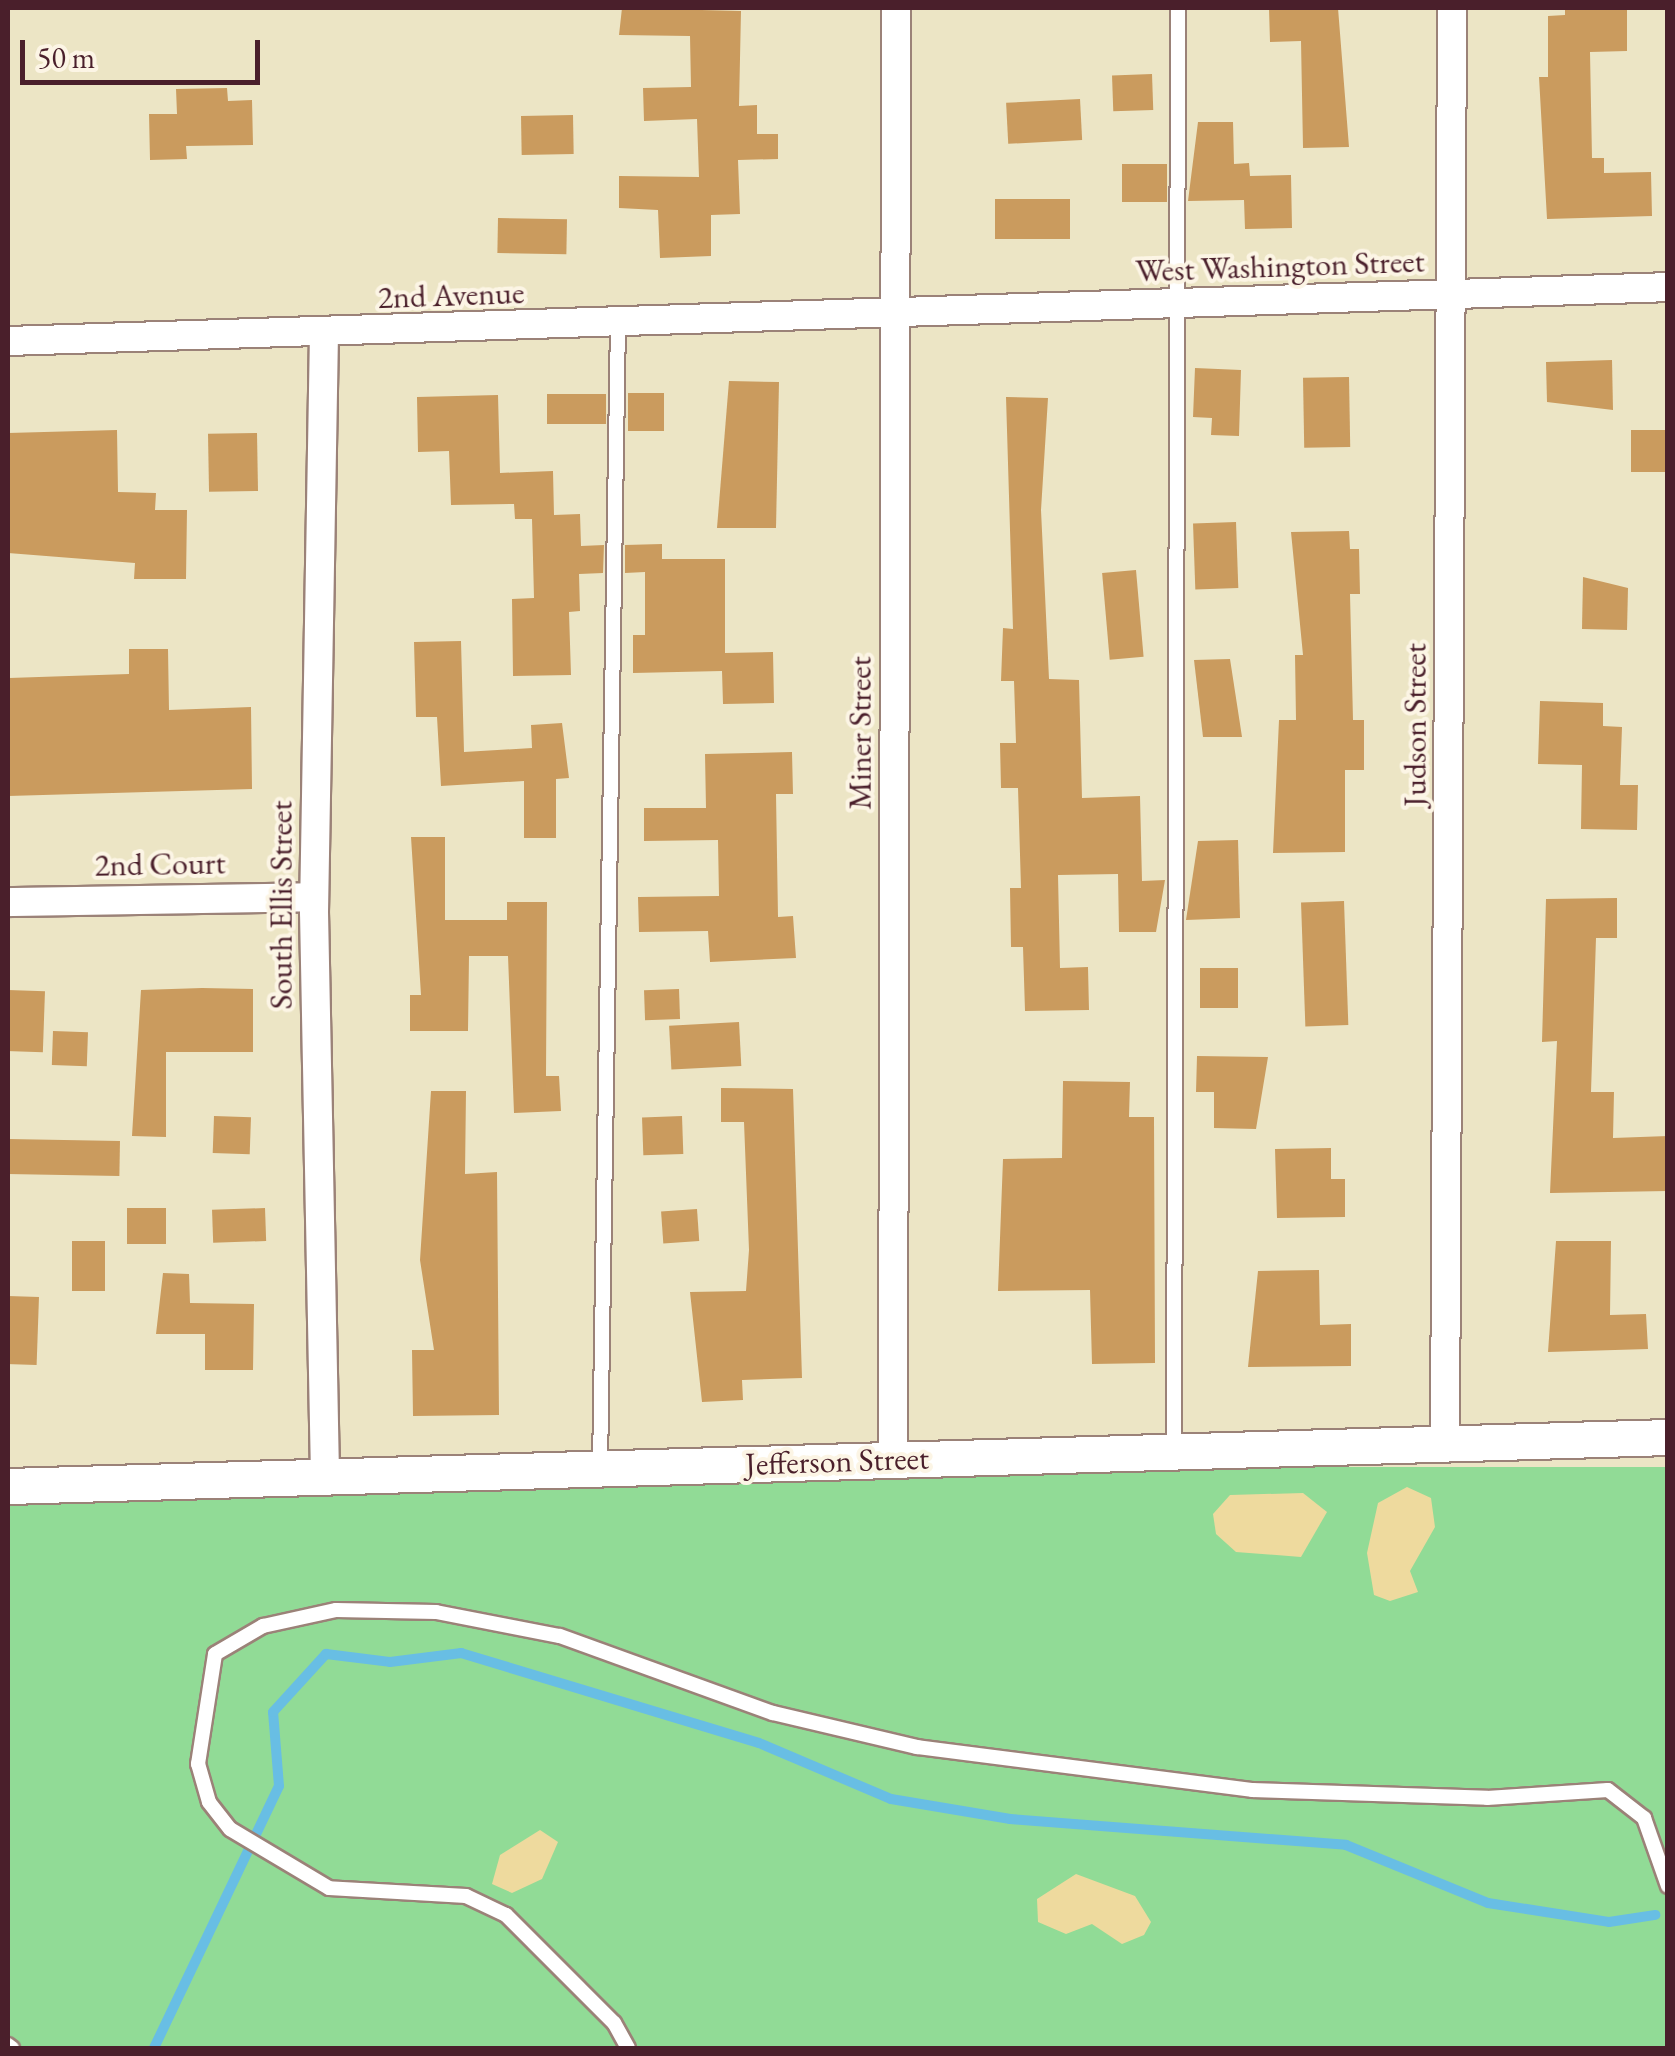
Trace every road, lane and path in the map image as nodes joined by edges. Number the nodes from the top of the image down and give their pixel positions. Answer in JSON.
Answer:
{"nodes":[{"id":1,"x":896,"y":8,"type":"edge"},
{"id":2,"x":1178,"y":8,"type":"edge"},
{"id":3,"x":1452,"y":8,"type":"edge"},
{"id":4,"x":1668,"y":287,"type":"edge"},
{"id":5,"x":1452,"y":294,"type":"junction"},
{"id":6,"x":1178,"y":306,"type":"junction"},
{"id":7,"x":896,"y":318,"type":"junction"},
{"id":8,"x":618,"y":326,"type":"junction"},
{"id":9,"x":324,"y":334,"type":"junction"},
{"id":10,"x":8,"y":342,"type":"edge"},
{"id":11,"x":314,"y":897,"type":"junction"},
{"id":12,"x":8,"y":902,"type":"edge"},
{"id":13,"x":1668,"y":1437,"type":"edge"},
{"id":14,"x":1446,"y":1443,"type":"junction"},
{"id":15,"x":1174,"y":1451,"type":"junction"},
{"id":16,"x":893,"y":1459,"type":"junction"},
{"id":17,"x":600,"y":1468,"type":"junction"},
{"id":18,"x":325,"y":1476,"type":"junction"},
{"id":19,"x":8,"y":1486,"type":"edge"},
{"id":20,"x":1668,"y":1886,"type":"edge"},
{"id":21,"x":628,"y":2048,"type":"edge"}],
"edges":[{"from":1,"to":7,"type":"street","name":"Miner Street"},
{"from":2,"to":6,"type":"lane"},
{"from":3,"to":5,"type":"street","name":"Judson Street"},
{"from":4,"to":5,"type":"street","name":"West Washington Street"},
{"from":5,"to":6,"type":"street","name":"West Washington Street"},
{"from":5,"to":14,"type":"street","name":"Judson Street"},
{"from":6,"to":7,"type":"street","name":"West Washington Street"},
{"from":6,"to":15,"type":"lane"},
{"from":7,"to":8,"type":"street","name":"2nd Avenue"},
{"from":7,"to":16,"type":"street","name":"Miner Street"},
{"from":8,"to":9,"type":"street","name":"2nd Avenue"},
{"from":8,"to":17,"type":"lane"},
{"from":9,"to":10,"type":"street","name":"2nd Avenue"},
{"from":9,"to":11,"type":"street","name":"South Ellis Street"},
{"from":11,"to":12,"type":"street","name":"2nd Court"},
{"from":11,"to":18,"type":"street","name":"South Ellis Street"},
{"from":13,"to":14,"type":"street","name":"Jefferson Street"},
{"from":14,"to":15,"type":"street","name":"Jefferson Street"},
{"from":15,"to":16,"type":"street","name":"Jefferson Street"},
{"from":16,"to":17,"type":"street","name":"Jefferson Street"},
{"from":17,"to":18,"type":"street","name":"Jefferson Street"},
{"from":18,"to":19,"type":"street","name":"Jefferson Street"},
{"from":20,"to":21,"type":"lane"}]}
